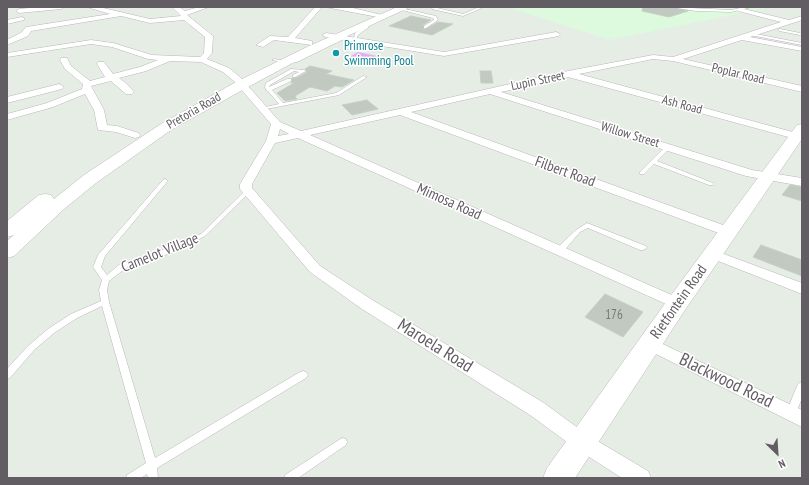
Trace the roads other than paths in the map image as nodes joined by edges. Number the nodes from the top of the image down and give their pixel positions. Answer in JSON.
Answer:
{"nodes":[{"id":1,"x":62,"y":7,"type":"edge"},
{"id":2,"x":90,"y":7,"type":"edge"},
{"id":3,"x":175,"y":7,"type":"edge"},
{"id":4,"x":205,"y":7,"type":"edge"},
{"id":5,"x":319,"y":7,"type":"edge"},
{"id":6,"x":328,"y":7,"type":"edge"},
{"id":7,"x":428,"y":7,"type":"edge"},
{"id":8,"x":672,"y":7,"type":"edge"},
{"id":9,"x":750,"y":7,"type":"edge"},
{"id":10,"x":213,"y":8,"type":"edge"},
{"id":11,"x":434,"y":8,"type":"edge"},
{"id":12,"x":480,"y":8,"type":"dead end"},
{"id":13,"x":17,"y":9,"type":"edge"},
{"id":14,"x":391,"y":10,"type":"edge"},
{"id":15,"x":740,"y":10,"type":"junction"},
{"id":16,"x":122,"y":14,"type":"junction"},
{"id":17,"x":184,"y":16,"type":"junction"},
{"id":18,"x":802,"y":18,"type":"edge"},
{"id":19,"x":22,"y":19,"type":"junction"},
{"id":20,"x":7,"y":22,"type":"edge"},
{"id":21,"x":788,"y":24,"type":"junction"},
{"id":22,"x":363,"y":25,"type":"junction"},
{"id":23,"x":425,"y":28,"type":"dead end"},
{"id":24,"x":30,"y":29,"type":"junction"},
{"id":25,"x":780,"y":30,"type":"dead end"},
{"id":26,"x":802,"y":31,"type":"edge"},
{"id":27,"x":770,"y":33,"type":"dead end"},
{"id":28,"x":556,"y":34,"type":"dead end"},
{"id":29,"x":751,"y":34,"type":"junction"},
{"id":30,"x":21,"y":36,"type":"junction"},
{"id":31,"x":337,"y":36,"type":"junction"},
{"id":32,"x":7,"y":37,"type":"edge"},
{"id":33,"x":355,"y":38,"type":"junction"},
{"id":34,"x":741,"y":38,"type":"junction"},
{"id":35,"x":796,"y":38,"type":"junction"},
{"id":36,"x":290,"y":39,"type":"junction"},
{"id":37,"x":793,"y":42,"type":"junction"},
{"id":38,"x":7,"y":43,"type":"edge"},
{"id":39,"x":309,"y":43,"type":"junction"},
{"id":40,"x":260,"y":44,"type":"dead end"},
{"id":41,"x":802,"y":44,"type":"edge"},
{"id":42,"x":802,"y":50,"type":"edge"},
{"id":43,"x":7,"y":56,"type":"edge"},
{"id":44,"x":168,"y":58,"type":"junction"},
{"id":45,"x":673,"y":59,"type":"junction"},
{"id":46,"x":64,"y":60,"type":"dead end"},
{"id":47,"x":202,"y":60,"type":"junction"},
{"id":48,"x":280,"y":61,"type":"junction"},
{"id":49,"x":101,"y":64,"type":"dead end"},
{"id":50,"x":568,"y":74,"type":"junction"},
{"id":51,"x":295,"y":76,"type":"dead end"},
{"id":52,"x":365,"y":77,"type":"dead end"},
{"id":53,"x":111,"y":78,"type":"junction"},
{"id":54,"x":289,"y":80,"type":"dead end"},
{"id":55,"x":239,"y":82,"type":"junction"},
{"id":56,"x":59,"y":87,"type":"dead end"},
{"id":57,"x":88,"y":87,"type":"junction"},
{"id":58,"x":802,"y":89,"type":"edge"},
{"id":59,"x":268,"y":90,"type":"junction"},
{"id":60,"x":129,"y":92,"type":"dead end"},
{"id":61,"x":491,"y":92,"type":"junction"},
{"id":62,"x":7,"y":100,"type":"edge"},
{"id":63,"x":282,"y":105,"type":"junction"},
{"id":64,"x":263,"y":109,"type":"junction"},
{"id":65,"x":401,"y":111,"type":"junction"},
{"id":66,"x":7,"y":117,"type":"edge"},
{"id":67,"x":276,"y":124,"type":"junction"},
{"id":68,"x":800,"y":132,"type":"edge"},
{"id":69,"x":135,"y":135,"type":"junction"},
{"id":70,"x":299,"y":135,"type":"junction"},
{"id":71,"x":272,"y":141,"type":"junction"},
{"id":72,"x":668,"y":147,"type":"junction"},
{"id":73,"x":654,"y":162,"type":"junction"},
{"id":74,"x":88,"y":166,"type":"junction"},
{"id":75,"x":105,"y":168,"type":"junction"},
{"id":76,"x":642,"y":173,"type":"dead end"},
{"id":77,"x":769,"y":176,"type":"junction"},
{"id":78,"x":165,"y":181,"type":"dead end"},
{"id":79,"x":802,"y":182,"type":"edge"},
{"id":80,"x":711,"y":184,"type":"dead end"},
{"id":81,"x":248,"y":192,"type":"junction"},
{"id":82,"x":7,"y":231,"type":"edge"},
{"id":83,"x":729,"y":232,"type":"junction"},
{"id":84,"x":643,"y":248,"type":"dead end"},
{"id":85,"x":559,"y":251,"type":"junction"},
{"id":86,"x":7,"y":252,"type":"edge"},
{"id":87,"x":713,"y":254,"type":"junction"},
{"id":88,"x":106,"y":280,"type":"junction"},
{"id":89,"x":802,"y":288,"type":"edge"},
{"id":90,"x":105,"y":302,"type":"junction"},
{"id":91,"x":677,"y":304,"type":"junction"},
{"id":92,"x":650,"y":344,"type":"junction"},
{"id":93,"x":7,"y":375,"type":"edge"},
{"id":94,"x":303,"y":375,"type":"dead end"},
{"id":95,"x":802,"y":386,"type":"edge"},
{"id":96,"x":796,"y":416,"type":"edge"},
{"id":97,"x":342,"y":442,"type":"dead end"},
{"id":98,"x":582,"y":442,"type":"junction"},
{"id":99,"x":152,"y":465,"type":"junction"},
{"id":100,"x":131,"y":478,"type":"edge"},
{"id":101,"x":154,"y":478,"type":"edge"},
{"id":102,"x":290,"y":478,"type":"edge"},
{"id":103,"x":558,"y":478,"type":"edge"},
{"id":104,"x":640,"y":478,"type":"edge"}],
"edges":[{"from":1,"to":13,"type":"street"},
{"from":2,"to":16,"type":"street"},
{"from":3,"to":17,"type":"street"},
{"from":4,"to":10,"type":"street"},
{"from":4,"to":17,"type":"street"},
{"from":5,"to":36,"type":"street"},
{"from":6,"to":14,"type":"street"},
{"from":7,"to":11,"type":"lane"},
{"from":8,"to":15,"type":"lane"},
{"from":9,"to":15,"type":"lane"},
{"from":11,"to":12,"type":"lane"},
{"from":13,"to":19,"type":"street"},
{"from":14,"to":22,"type":"main road","name":"Pretoria Road"},
{"from":14,"to":23,"type":"lane"},
{"from":14,"to":31,"type":"main road","name":"Pretoria Road"},
{"from":15,"to":21,"type":"street"},
{"from":16,"to":17,"type":"street"},
{"from":16,"to":24,"type":"street"},
{"from":17,"to":47,"type":"street"},
{"from":18,"to":21,"type":"street","name":"Lupin Street"},
{"from":19,"to":20,"type":"street"},
{"from":19,"to":24,"type":"street"},
{"from":21,"to":26,"type":"street"},
{"from":21,"to":29,"type":"street","name":"Lupin Street"},
{"from":22,"to":31,"type":"main road","name":"Pretoria Road"},
{"from":22,"to":33,"type":"lane"},
{"from":24,"to":30,"type":"street"},
{"from":25,"to":26,"type":"lane"},
{"from":26,"to":35,"type":"lane"},
{"from":27,"to":35,"type":"lane"},
{"from":28,"to":33,"type":"street"},
{"from":29,"to":34,"type":"street","name":"Lupin Street"},
{"from":29,"to":37,"type":"lane"},
{"from":30,"to":32,"type":"street"},
{"from":30,"to":38,"type":"street"},
{"from":31,"to":33,"type":"street"},
{"from":31,"to":39,"type":"main road","name":"Pretoria Road"},
{"from":31,"to":48,"type":"main road","name":"Pretoria Road"},
{"from":34,"to":42,"type":"street"},
{"from":34,"to":45,"type":"street","name":"Lupin Street"},
{"from":35,"to":37,"type":"lane"},
{"from":36,"to":39,"type":"street"},
{"from":36,"to":40,"type":"street"},
{"from":37,"to":41,"type":"lane"},
{"from":39,"to":48,"type":"main road","name":"Pretoria Road"},
{"from":43,"to":44,"type":"street","name":"Mimosa Road"},
{"from":44,"to":47,"type":"street","name":"Mimosa Road"},
{"from":44,"to":53,"type":"street"},
{"from":45,"to":50,"type":"street","name":"Lupin Street"},
{"from":45,"to":58,"type":"street","name":"Poplar Road"},
{"from":46,"to":57,"type":"street"},
{"from":47,"to":55,"type":"street","name":"Mimosa Road"},
{"from":48,"to":55,"type":"main road","name":"Pretoria Road"},
{"from":49,"to":53,"type":"street"},
{"from":50,"to":61,"type":"street","name":"Lupin Street"},
{"from":50,"to":68,"type":"street","name":"Ash Road"},
{"from":51,"to":59,"type":"lane"},
{"from":52,"to":63,"type":"lane"},
{"from":53,"to":57,"type":"street"},
{"from":53,"to":60,"type":"street"},
{"from":54,"to":59,"type":"lane"},
{"from":55,"to":64,"type":"street","name":"Mimosa Road"},
{"from":55,"to":69,"type":"main road","name":"Pretoria Road"},
{"from":55,"to":75,"type":"main road","name":"Pretoria Road"},
{"from":56,"to":62,"type":"street"},
{"from":57,"to":66,"type":"street"},
{"from":57,"to":69,"type":"street"},
{"from":59,"to":63,"type":"lane"},
{"from":61,"to":65,"type":"street","name":"Lupin Street"},
{"from":61,"to":72,"type":"street","name":"Willow Street"},
{"from":63,"to":64,"type":"lane"},
{"from":64,"to":67,"type":"street","name":"Mimosa Road"},
{"from":65,"to":70,"type":"street","name":"Lupin Street"},
{"from":65,"to":83,"type":"street","name":"Filbert Road"},
{"from":67,"to":70,"type":"street","name":"Mimosa Road"},
{"from":67,"to":71,"type":"street"},
{"from":68,"to":77,"type":"main road","name":"Rietfontein Road"},
{"from":69,"to":74,"type":"main road","name":"Pretoria Road"},
{"from":70,"to":71,"type":"street","name":"Lupin Street"},
{"from":70,"to":85,"type":"street","name":"Mimosa Road"},
{"from":71,"to":81,"type":"street"},
{"from":72,"to":73,"type":"lane"},
{"from":72,"to":77,"type":"street","name":"Willow Street"},
{"from":73,"to":76,"type":"lane"},
{"from":73,"to":80,"type":"lane"},
{"from":74,"to":75,"type":"main road"},
{"from":74,"to":82,"type":"main road","name":"Pretoria Road"},
{"from":75,"to":86,"type":"main road","name":"Pretoria Road"},
{"from":77,"to":79,"type":"street","name":"Willow Street"},
{"from":77,"to":83,"type":"main road","name":"Rietfontein Road"},
{"from":78,"to":88,"type":"lane"},
{"from":81,"to":88,"type":"lane","name":"Camelot Village"},
{"from":81,"to":98,"type":"street","name":"Maroela Road"},
{"from":83,"to":87,"type":"main road","name":"Rietfontein Road"},
{"from":84,"to":85,"type":"lane"},
{"from":85,"to":91,"type":"street","name":"Mimosa Road"},
{"from":87,"to":89,"type":"street"},
{"from":87,"to":91,"type":"main road","name":"Rietfontein Road"},
{"from":88,"to":90,"type":"lane","name":"Camelot Village"},
{"from":90,"to":93,"type":"lane"},
{"from":90,"to":99,"type":"lane","name":"Camelot Village"},
{"from":91,"to":92,"type":"main road","name":"Rietfontein Road"},
{"from":92,"to":96,"type":"street","name":"Blackwood Road"},
{"from":92,"to":98,"type":"main road","name":"Rietfontein Road"},
{"from":94,"to":99,"type":"lane"},
{"from":95,"to":96,"type":"lane"},
{"from":97,"to":102,"type":"lane"},
{"from":98,"to":103,"type":"main road","name":"Rietfontein Road"},
{"from":98,"to":104,"type":"street","name":"Maroela Road"},
{"from":99,"to":100,"type":"lane"},
{"from":99,"to":101,"type":"lane","name":"Camelot Village"}]}
